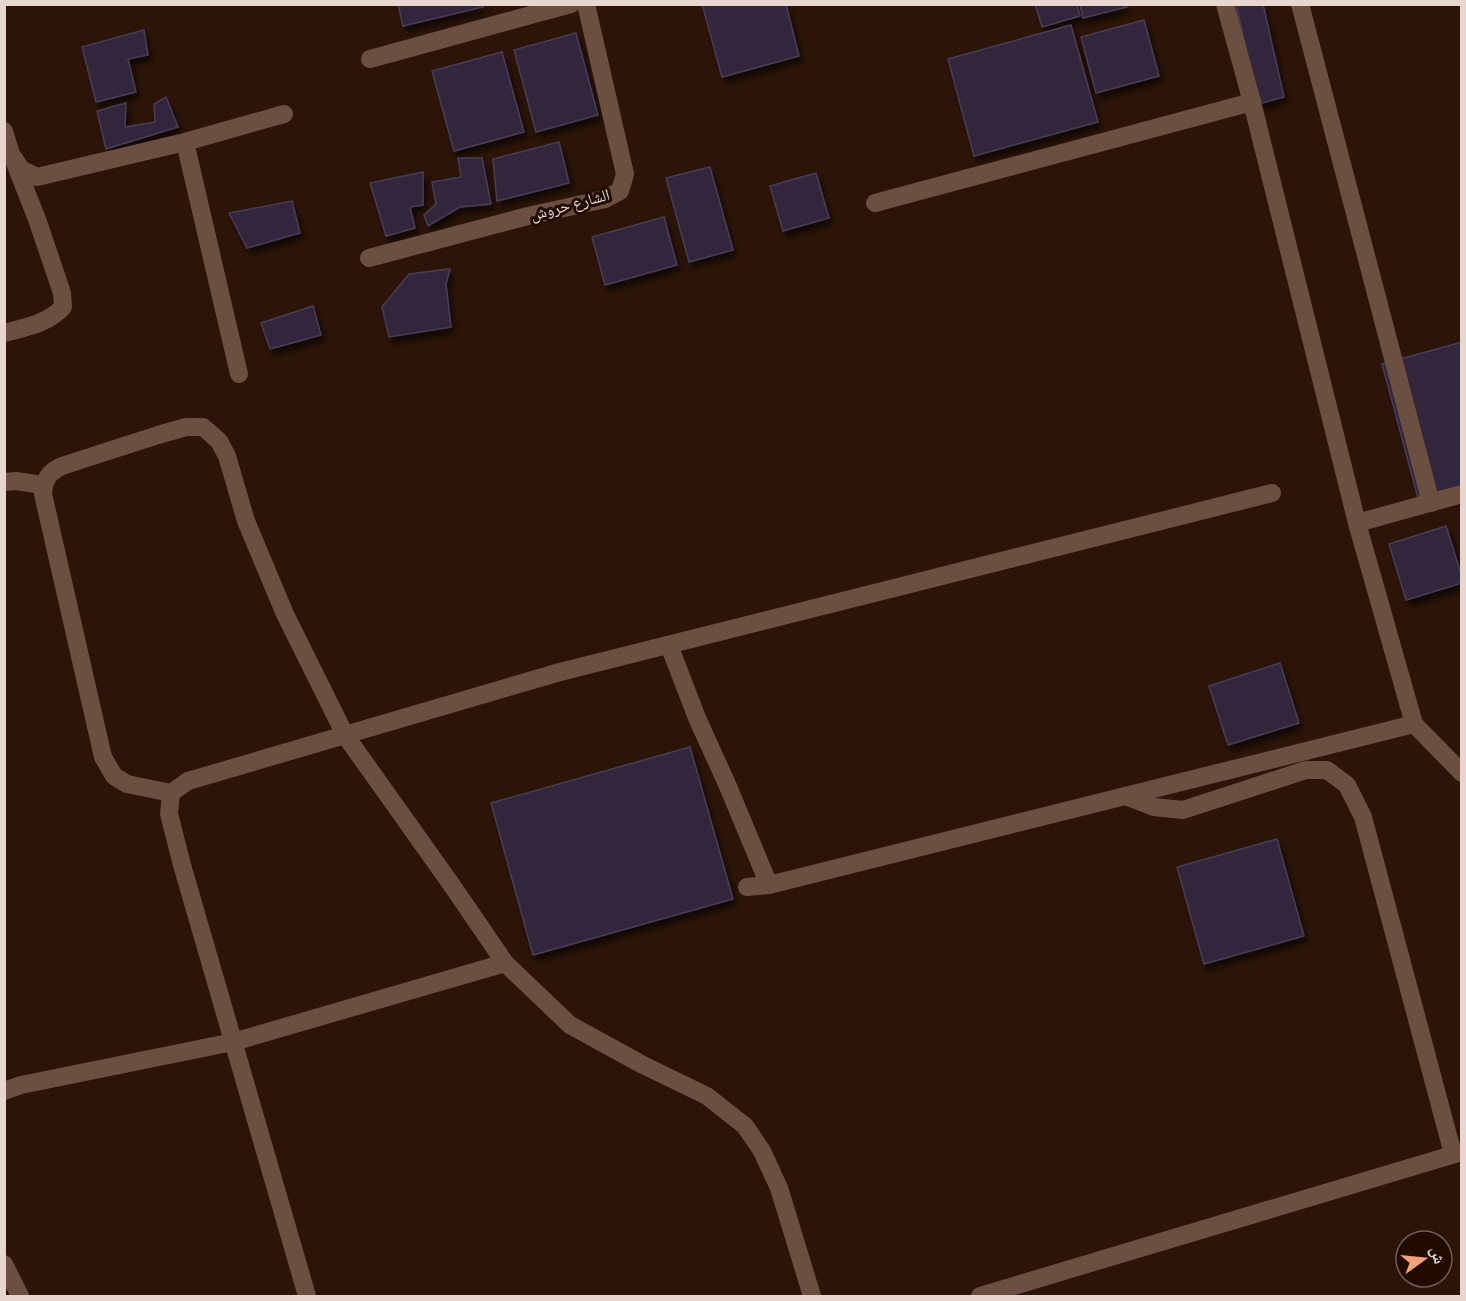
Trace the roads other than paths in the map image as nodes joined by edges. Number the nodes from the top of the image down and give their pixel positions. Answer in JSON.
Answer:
{"nodes":[{"id":1,"x":571,"y":4,"type":"edge"},
{"id":2,"x":586,"y":4,"type":"edge"},
{"id":3,"x":1225,"y":4,"type":"edge"},
{"id":4,"x":1300,"y":4,"type":"edge"},
{"id":5,"x":370,"y":59,"type":"dead end"},
{"id":6,"x":1252,"y":102,"type":"junction"},
{"id":7,"x":284,"y":114,"type":"dead end"},
{"id":8,"x":4,"y":131,"type":"edge"},
{"id":9,"x":185,"y":142,"type":"junction"},
{"id":10,"x":11,"y":154,"type":"junction"},
{"id":11,"x":875,"y":203,"type":"dead end"},
{"id":12,"x":369,"y":258,"type":"dead end"},
{"id":13,"x":4,"y":333,"type":"edge"},
{"id":14,"x":239,"y":374,"type":"dead end"},
{"id":15,"x":4,"y":482,"type":"edge"},
{"id":16,"x":43,"y":485,"type":"junction"},
{"id":17,"x":1272,"y":493,"type":"dead end"},
{"id":18,"x":1461,"y":494,"type":"edge"},
{"id":19,"x":1431,"y":503,"type":"junction"},
{"id":20,"x":1357,"y":523,"type":"junction"},
{"id":21,"x":669,"y":645,"type":"junction"},
{"id":22,"x":1414,"y":724,"type":"junction"},
{"id":23,"x":345,"y":735,"type":"junction"},
{"id":24,"x":1461,"y":773,"type":"edge"},
{"id":25,"x":171,"y":793,"type":"junction"},
{"id":26,"x":1126,"y":796,"type":"junction"},
{"id":27,"x":769,"y":885,"type":"junction"},
{"id":28,"x":747,"y":887,"type":"dead end"},
{"id":29,"x":505,"y":963,"type":"junction"},
{"id":30,"x":233,"y":1042,"type":"junction"},
{"id":31,"x":4,"y":1091,"type":"edge"},
{"id":32,"x":1457,"y":1153,"type":"edge"},
{"id":33,"x":4,"y":1263,"type":"edge"},
{"id":34,"x":20,"y":1296,"type":"edge"},
{"id":35,"x":307,"y":1296,"type":"edge"},
{"id":36,"x":812,"y":1296,"type":"edge"},
{"id":37,"x":980,"y":1296,"type":"edge"}],
"edges":[{"from":1,"to":5,"type":"street"},
{"from":2,"to":12,"type":"street","name":"الشارع حروش"},
{"from":3,"to":6,"type":"street"},
{"from":4,"to":19,"type":"street"},
{"from":6,"to":11,"type":"street"},
{"from":6,"to":20,"type":"street"},
{"from":7,"to":9,"type":"street"},
{"from":8,"to":10,"type":"street"},
{"from":9,"to":10,"type":"street"},
{"from":9,"to":14,"type":"street"},
{"from":10,"to":13,"type":"street"},
{"from":15,"to":16,"type":"street"},
{"from":16,"to":23,"type":"street"},
{"from":16,"to":25,"type":"street"},
{"from":17,"to":21,"type":"street"},
{"from":18,"to":19,"type":"street"},
{"from":19,"to":20,"type":"street"},
{"from":20,"to":22,"type":"street"},
{"from":21,"to":23,"type":"street"},
{"from":21,"to":27,"type":"street"},
{"from":22,"to":24,"type":"street"},
{"from":22,"to":26,"type":"street"},
{"from":23,"to":25,"type":"street"},
{"from":23,"to":29,"type":"street"},
{"from":25,"to":30,"type":"street"},
{"from":26,"to":27,"type":"street"},
{"from":26,"to":32,"type":"street"},
{"from":27,"to":28,"type":"street"},
{"from":29,"to":30,"type":"street"},
{"from":29,"to":36,"type":"street"},
{"from":30,"to":31,"type":"street"},
{"from":30,"to":35,"type":"street"},
{"from":32,"to":37,"type":"street"},
{"from":33,"to":34,"type":"street"}]}
